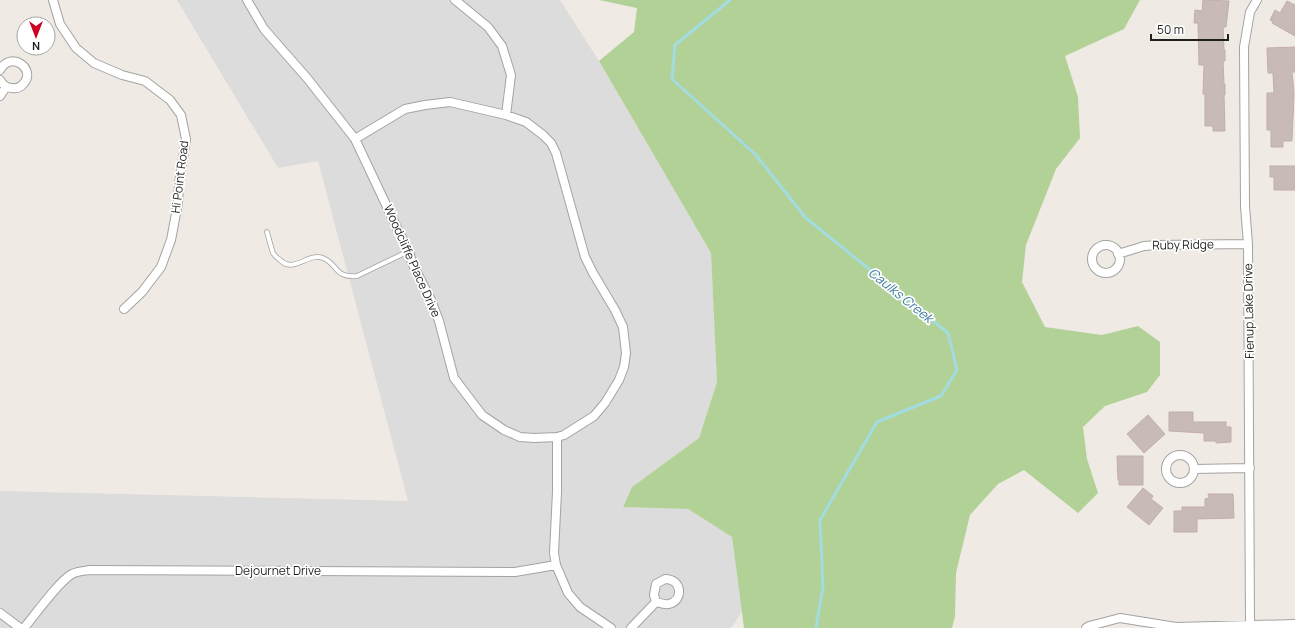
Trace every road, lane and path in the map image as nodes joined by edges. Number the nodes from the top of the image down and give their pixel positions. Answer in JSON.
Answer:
{"nodes":[{"id":1,"x":53,"y":0,"type":"edge"},
{"id":2,"x":247,"y":0,"type":"edge"},
{"id":3,"x":455,"y":0,"type":"edge"},
{"id":4,"x":1257,"y":0,"type":"edge"},
{"id":5,"x":0,"y":70,"type":"edge"},
{"id":6,"x":0,"y":80,"type":"edge"},
{"id":7,"x":6,"y":87,"type":"junction"},
{"id":8,"x":0,"y":96,"type":"edge"},
{"id":9,"x":506,"y":115,"type":"junction"},
{"id":10,"x":354,"y":139,"type":"junction"},
{"id":11,"x":267,"y":232,"type":"dead end"},
{"id":12,"x":1248,"y":244,"type":"junction"},
{"id":13,"x":409,"y":251,"type":"junction"},
{"id":14,"x":1118,"y":254,"type":"dead end"},
{"id":15,"x":124,"y":309,"type":"dead end"},
{"id":16,"x":557,"y":437,"type":"junction"},
{"id":17,"x":1250,"y":468,"type":"junction"},
{"id":18,"x":1194,"y":469,"type":"dead end"},
{"id":19,"x":556,"y":565,"type":"junction"},
{"id":20,"x":656,"y":602,"type":"dead end"},
{"id":21,"x":0,"y":613,"type":"edge"},
{"id":22,"x":1295,"y":624,"type":"edge"},
{"id":23,"x":1250,"y":625,"type":"junction"},
{"id":24,"x":20,"y":628,"type":"edge"},
{"id":25,"x":24,"y":628,"type":"edge"},
{"id":26,"x":611,"y":628,"type":"edge"},
{"id":27,"x":631,"y":628,"type":"edge"},
{"id":28,"x":1086,"y":628,"type":"edge"}],
"edges":[{"from":1,"to":15,"type":"street","name":"Hi Point Road"},
{"from":2,"to":10,"type":"street","name":"Woodcliffe Place Drive"},
{"from":3,"to":9,"type":"street"},
{"from":4,"to":12,"type":"street","name":"Fienup Lake Drive"},
{"from":5,"to":7,"type":"street"},
{"from":6,"to":7,"type":"street"},
{"from":7,"to":8,"type":"street"},
{"from":9,"to":10,"type":"street","name":"Woodcliffe Place Drive"},
{"from":9,"to":16,"type":"street","name":"Woodcliffe Place Drive"},
{"from":10,"to":13,"type":"street","name":"Woodcliffe Place Drive"},
{"from":11,"to":13,"type":"lane"},
{"from":12,"to":14,"type":"street","name":"Ruby Ridge"},
{"from":12,"to":17,"type":"street","name":"Fienup Lake Drive"},
{"from":13,"to":16,"type":"street","name":"Woodcliffe Place Drive"},
{"from":16,"to":19,"type":"street"},
{"from":17,"to":18,"type":"street"},
{"from":17,"to":23,"type":"street","name":"Fienup Lake Drive"},
{"from":19,"to":25,"type":"street","name":"Dejournet Drive"},
{"from":19,"to":26,"type":"street"},
{"from":20,"to":27,"type":"street"},
{"from":21,"to":24,"type":"street"},
{"from":22,"to":23,"type":"street"},
{"from":23,"to":28,"type":"street"}]}
